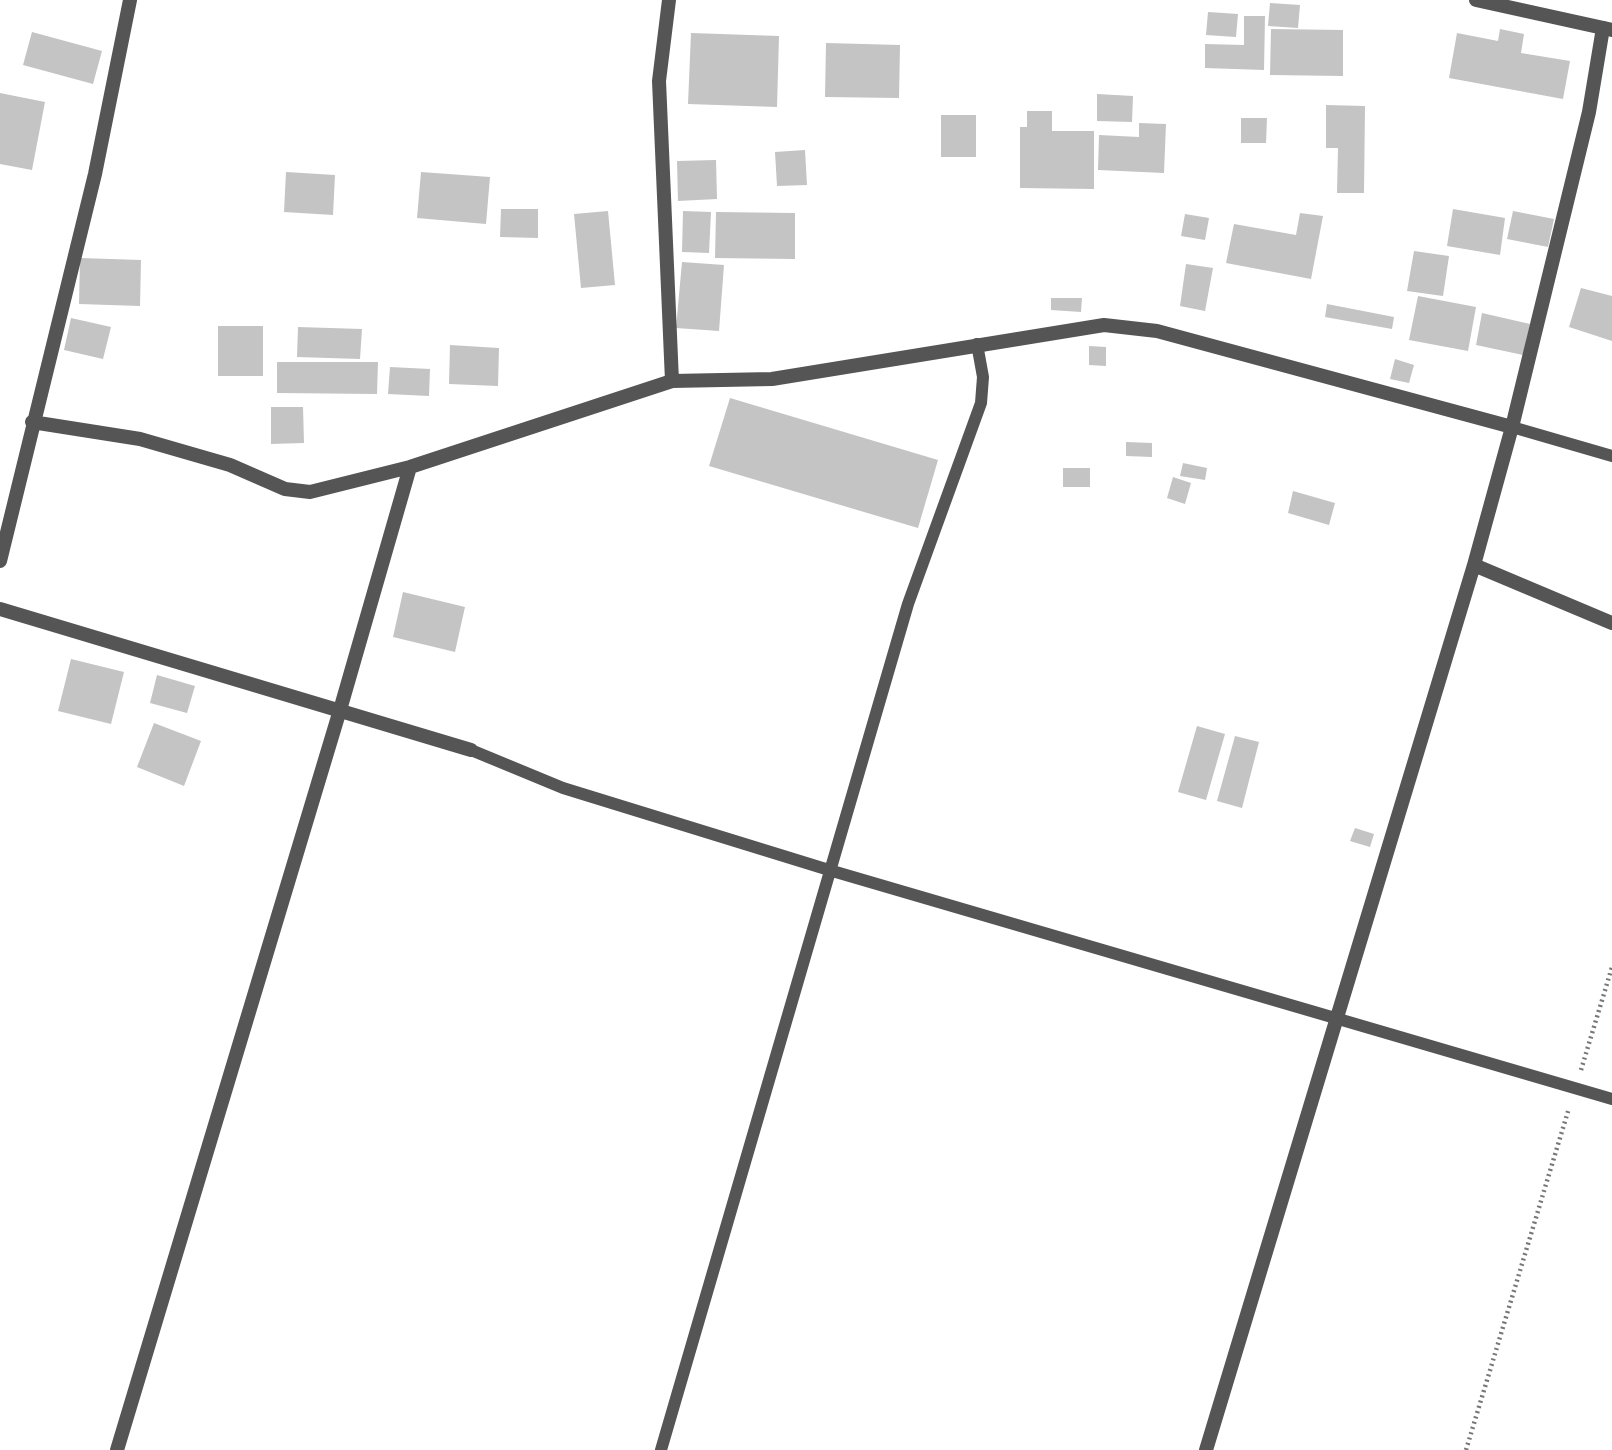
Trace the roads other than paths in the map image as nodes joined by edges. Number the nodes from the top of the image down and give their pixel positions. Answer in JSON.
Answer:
{"nodes":[{"id":1,"x":130,"y":0,"type":"edge"},
{"id":2,"x":669,"y":0,"type":"edge"},
{"id":3,"x":1476,"y":0,"type":"edge"},
{"id":4,"x":1607,"y":29,"type":"edge"},
{"id":5,"x":976,"y":344,"type":"junction"},
{"id":6,"x":672,"y":381,"type":"junction"},
{"id":7,"x":32,"y":422,"type":"junction"},
{"id":8,"x":1512,"y":427,"type":"junction"},
{"id":9,"x":1612,"y":456,"type":"edge"},
{"id":10,"x":410,"y":467,"type":"junction"},
{"id":11,"x":0,"y":561,"type":"edge"},
{"id":12,"x":1475,"y":565,"type":"junction"},
{"id":13,"x":0,"y":609,"type":"edge"},
{"id":14,"x":1612,"y":623,"type":"edge"},
{"id":15,"x":340,"y":710,"type":"junction"},
{"id":16,"x":471,"y":750,"type":"joint"},
{"id":17,"x":829,"y":870,"type":"junction"},
{"id":18,"x":1337,"y":1018,"type":"junction"},
{"id":19,"x":1612,"y":1099,"type":"edge"},
{"id":20,"x":117,"y":1450,"type":"edge"},
{"id":21,"x":661,"y":1450,"type":"edge"},
{"id":22,"x":1206,"y":1450,"type":"edge"}],
"edges":[{"from":1,"to":7,"type":"street"},
{"from":2,"to":6,"type":"street"},
{"from":3,"to":4,"type":"street"},
{"from":4,"to":8,"type":"street"},
{"from":5,"to":6,"type":"street"},
{"from":5,"to":8,"type":"street"},
{"from":5,"to":17,"type":"lane"},
{"from":6,"to":10,"type":"street"},
{"from":7,"to":10,"type":"street"},
{"from":7,"to":11,"type":"street"},
{"from":8,"to":9,"type":"lane"},
{"from":8,"to":12,"type":"street"},
{"from":10,"to":15,"type":"street"},
{"from":12,"to":14,"type":"street"},
{"from":12,"to":18,"type":"street"},
{"from":13,"to":15,"type":"street"},
{"from":15,"to":16,"type":"street"},
{"from":15,"to":20,"type":"street"},
{"from":16,"to":17,"type":"lane"},
{"from":17,"to":18,"type":"lane"},
{"from":17,"to":21,"type":"lane"},
{"from":18,"to":19,"type":"lane"},
{"from":18,"to":22,"type":"street"}]}
